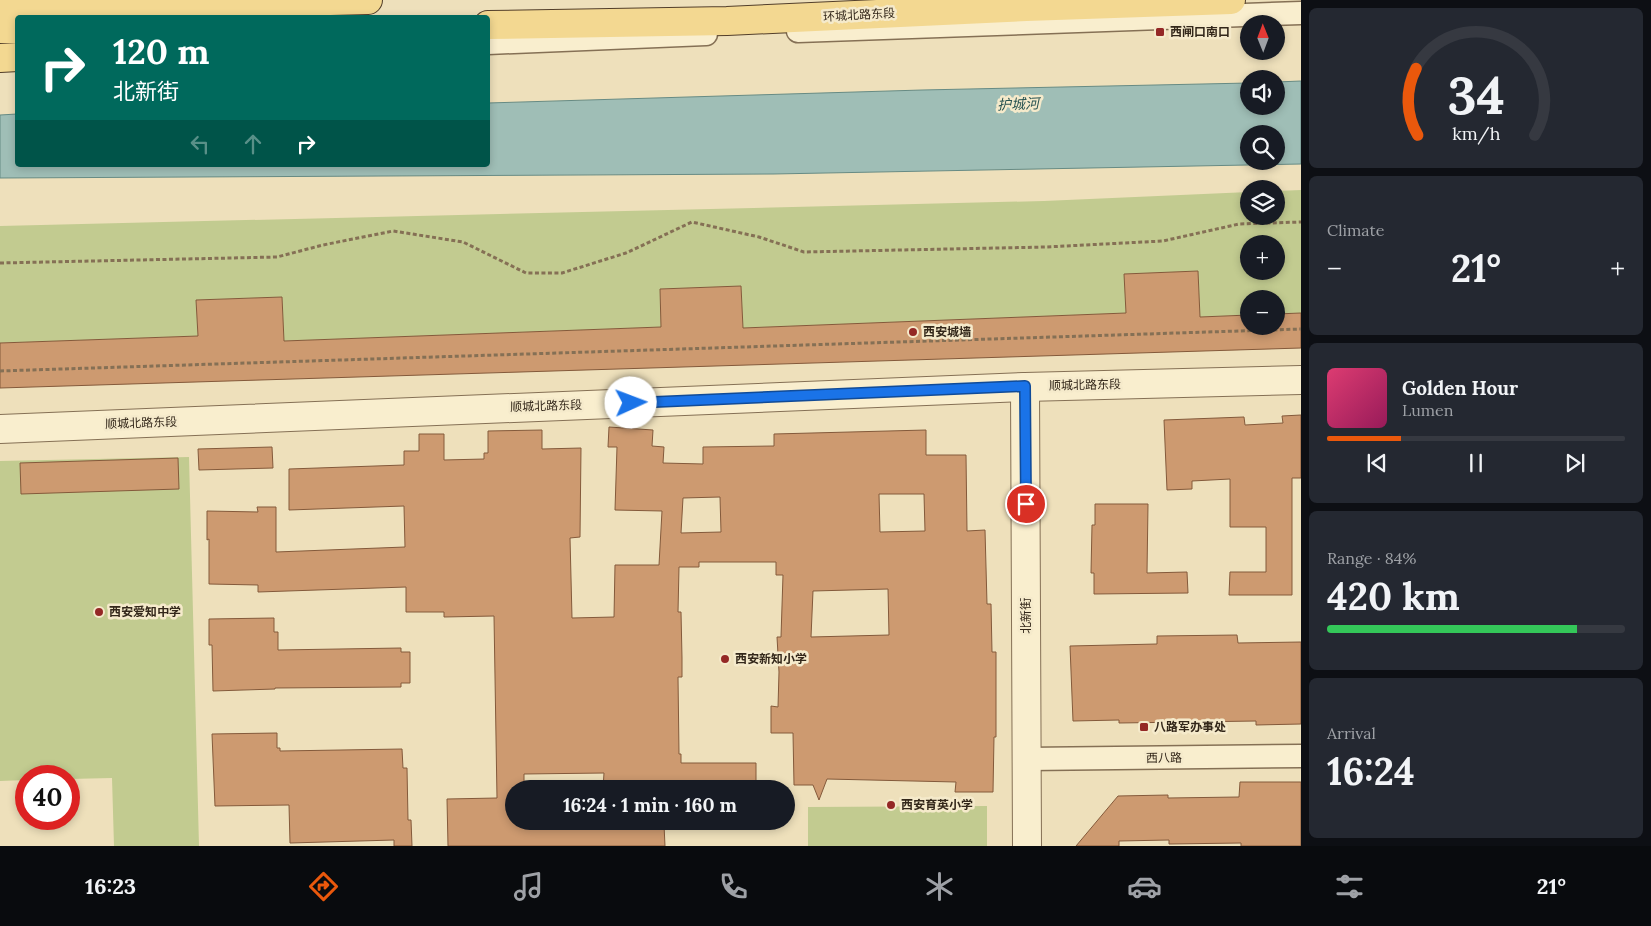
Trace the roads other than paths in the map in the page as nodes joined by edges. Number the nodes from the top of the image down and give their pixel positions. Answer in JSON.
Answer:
{"nodes":[{"id":1,"x":138,"y":0,"type":"edge"},
{"id":2,"x":368,"y":0,"type":"edge"},
{"id":3,"x":1231,"y":0,"type":"edge"},
{"id":4,"x":0,"y":1,"type":"edge"},
{"id":5,"x":249,"y":1,"type":"edge"},
{"id":6,"x":1301,"y":13,"type":"edge"},
{"id":7,"x":490,"y":25,"type":"edge"},
{"id":8,"x":0,"y":29,"type":"edge"},
{"id":9,"x":15,"y":29,"type":"edge"},
{"id":10,"x":490,"y":42,"type":"edge"},
{"id":11,"x":0,"y":58,"type":"edge"},
{"id":12,"x":15,"y":58,"type":"edge"},
{"id":13,"x":1301,"y":380,"type":"edge"},
{"id":14,"x":1025,"y":386,"type":"junction"},
{"id":15,"x":0,"y":428,"type":"edge"},
{"id":16,"x":1301,"y":756,"type":"edge"},
{"id":17,"x":1027,"y":760,"type":"junction"},
{"id":18,"x":1027,"y":846,"type":"edge"}],
"edges":[{"from":1,"to":4,"type":"main road"},
{"from":1,"to":5,"type":"main road"},
{"from":2,"to":5,"type":"main road"},
{"from":3,"to":7,"type":"main road","name":"环城北路东段"},
{"from":6,"to":10,"type":"street"},
{"from":8,"to":9,"type":"main road"},
{"from":11,"to":12,"type":"main road"},
{"from":13,"to":14,"type":"street","name":"顺城北路东段"},
{"from":14,"to":15,"type":"street","name":"顺城北路东段"},
{"from":14,"to":17,"type":"street","name":"北新街"},
{"from":16,"to":17,"type":"street","name":"西八路"},
{"from":17,"to":18,"type":"street","name":"北新街"}]}
